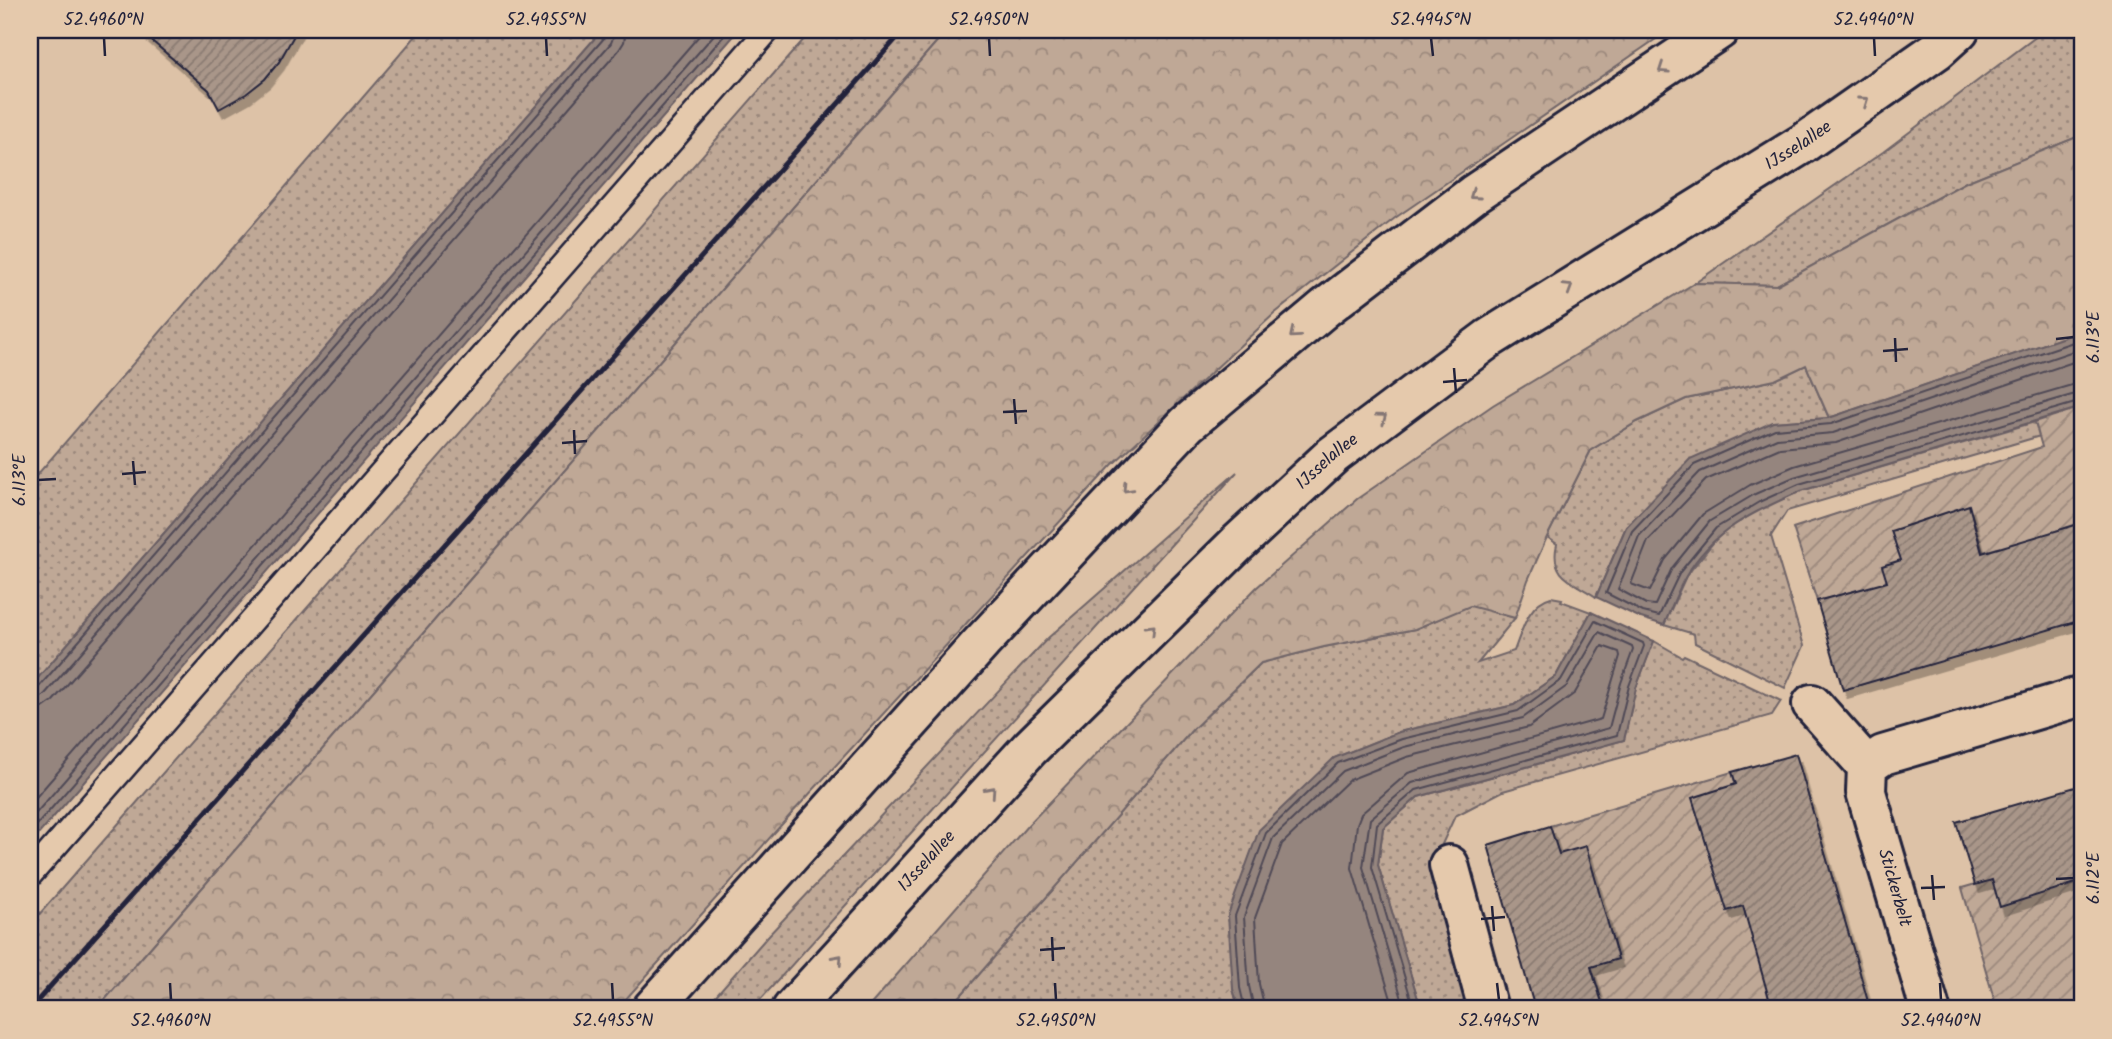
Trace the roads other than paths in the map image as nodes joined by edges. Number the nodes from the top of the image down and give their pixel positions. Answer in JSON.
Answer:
{"nodes":[{"id":1,"x":768,"y":30,"type":"edge"},
{"id":2,"x":1719,"y":30,"type":"edge"},
{"id":3,"x":1959,"y":30,"type":"edge"},
{"id":4,"x":2082,"y":695,"type":"edge"},
{"id":5,"x":1812,"y":704,"type":"dead end"},
{"id":6,"x":1867,"y":766,"type":"junction"},
{"id":7,"x":1449,"y":865,"type":"dead end"},
{"id":8,"x":30,"y":875,"type":"edge"},
{"id":9,"x":652,"y":1009,"type":"edge"},
{"id":10,"x":792,"y":1009,"type":"edge"},
{"id":11,"x":1489,"y":1009,"type":"edge"},
{"id":12,"x":1930,"y":1009,"type":"edge"}],
"edges":[{"from":1,"to":8,"type":"lane"},
{"from":2,"to":9,"type":"main road","one_way":true},
{"from":10,"to":3,"type":"main road","name":"IJsselallee","one_way":true},
{"from":4,"to":6,"type":"main road"},
{"from":5,"to":6,"type":"main road"},
{"from":6,"to":12,"type":"main road","name":"Stickerbelt"},
{"from":7,"to":11,"type":"main road"}]}
